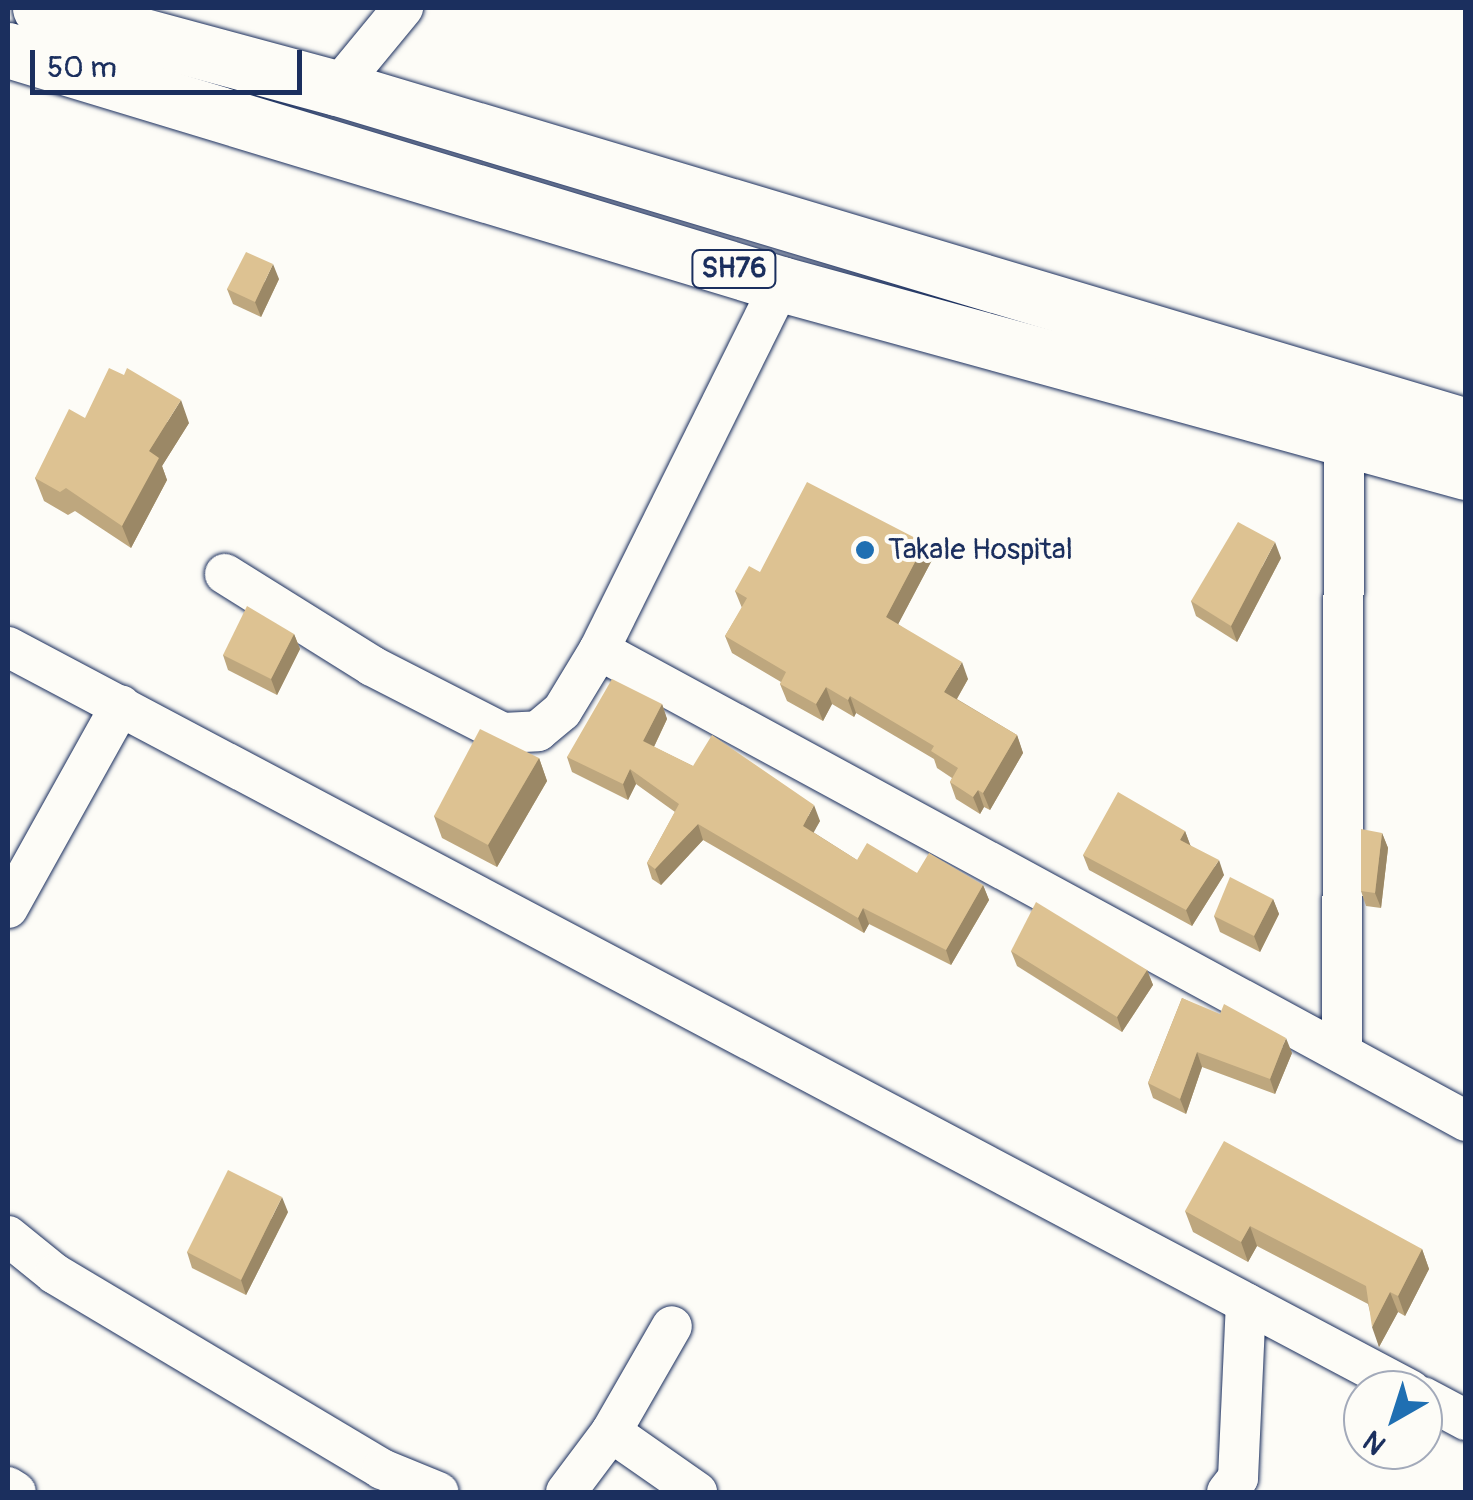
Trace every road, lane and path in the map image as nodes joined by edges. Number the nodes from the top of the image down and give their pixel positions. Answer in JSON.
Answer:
{"nodes":[{"id":1,"x":40,"y":8,"type":"edge"},
{"id":2,"x":403,"y":8,"type":"edge"},
{"id":3,"x":8,"y":50,"type":"edge"},
{"id":4,"x":337,"y":88,"type":"junction"},
{"id":5,"x":781,"y":284,"type":"junction"},
{"id":6,"x":1466,"y":426,"type":"edge"},
{"id":7,"x":1344,"y":436,"type":"junction"},
{"id":8,"x":1466,"y":472,"type":"edge"},
{"id":9,"x":225,"y":574,"type":"dead end"},
{"id":10,"x":8,"y":647,"type":"edge"},
{"id":11,"x":599,"y":650,"type":"junction"},
{"id":12,"x":120,"y":706,"type":"junction"},
{"id":13,"x":8,"y":908,"type":"edge"},
{"id":14,"x":1342,"y":1052,"type":"junction"},
{"id":15,"x":1466,"y":1121,"type":"edge"},
{"id":16,"x":8,"y":1236,"type":"edge"},
{"id":17,"x":1246,"y":1303,"type":"junction"},
{"id":18,"x":672,"y":1326,"type":"dead end"},
{"id":19,"x":1372,"y":1370,"type":"edge"},
{"id":20,"x":1443,"y":1408,"type":"edge"},
{"id":21,"x":1466,"y":1420,"type":"edge"},
{"id":22,"x":611,"y":1432,"type":"junction"},
{"id":23,"x":8,"y":1487,"type":"edge"},
{"id":24,"x":16,"y":1492,"type":"edge"},
{"id":25,"x":438,"y":1492,"type":"edge"},
{"id":26,"x":566,"y":1492,"type":"edge"},
{"id":27,"x":697,"y":1492,"type":"edge"},
{"id":28,"x":1226,"y":1492,"type":"edge"}],
"edges":[{"from":1,"to":4,"type":"main road","number":"SH76"},
{"from":2,"to":4,"type":"street"},
{"from":3,"to":5,"type":"main road","number":"SH76"},
{"from":4,"to":6,"type":"main road","number":"SH76"},
{"from":5,"to":7,"type":"main road","number":"SH76"},
{"from":5,"to":11,"type":"street"},
{"from":7,"to":8,"type":"main road","number":"SH76"},
{"from":7,"to":14,"type":"street"},
{"from":9,"to":11,"type":"street"},
{"from":10,"to":12,"type":"street"},
{"from":11,"to":14,"type":"street"},
{"from":12,"to":13,"type":"street"},
{"from":12,"to":17,"type":"street"},
{"from":14,"to":15,"type":"street"},
{"from":16,"to":25,"type":"street"},
{"from":17,"to":19,"type":"street"},
{"from":17,"to":28,"type":"street"},
{"from":18,"to":22,"type":"street"},
{"from":20,"to":21,"type":"street"},
{"from":22,"to":26,"type":"street"},
{"from":22,"to":27,"type":"street"},
{"from":23,"to":24,"type":"street"}]}
